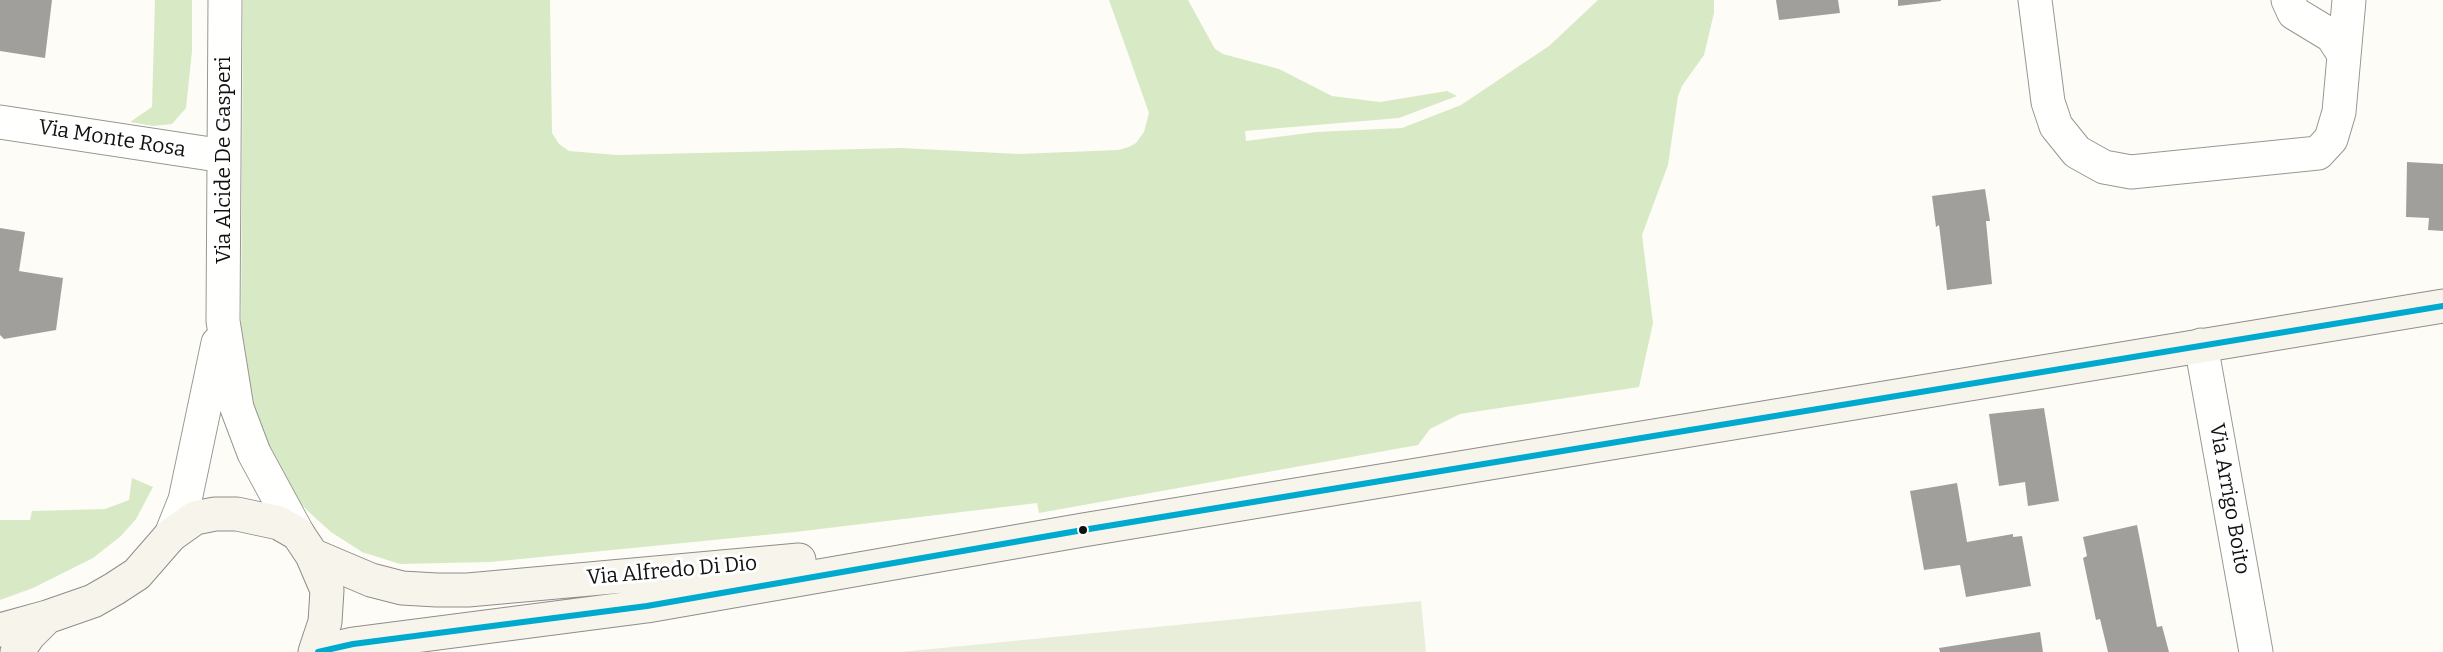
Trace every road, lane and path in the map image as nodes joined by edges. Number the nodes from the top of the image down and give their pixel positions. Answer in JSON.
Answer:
{"nodes":[{"id":1,"x":225,"y":0,"type":"edge"},
{"id":2,"x":2035,"y":0,"type":"edge"},
{"id":3,"x":2288,"y":0,"type":"edge"},
{"id":4,"x":2349,"y":0,"type":"edge"},
{"id":5,"x":2343,"y":53,"type":"junction"},
{"id":6,"x":0,"y":122,"type":"edge"},
{"id":7,"x":224,"y":156,"type":"junction"},
{"id":8,"x":2443,"y":306,"type":"edge"},
{"id":9,"x":223,"y":321,"type":"junction"},
{"id":10,"x":2201,"y":345,"type":"junction"},
{"id":11,"x":171,"y":535,"type":"junction"},
{"id":12,"x":1037,"y":538,"type":"junction"},
{"id":13,"x":305,"y":545,"type":"junction"},
{"id":14,"x":47,"y":617,"type":"junction"},
{"id":15,"x":0,"y":630,"type":"edge"},
{"id":16,"x":17,"y":652,"type":"edge"},
{"id":17,"x":317,"y":652,"type":"edge"},
{"id":18,"x":2256,"y":652,"type":"edge"}],
"edges":[{"from":1,"to":7,"type":"street","name":"Via Alcide De Gasperi"},
{"from":2,"to":5,"type":"street"},
{"from":3,"to":5,"type":"street"},
{"from":4,"to":5,"type":"street"},
{"from":6,"to":7,"type":"street","name":"Via Monte Rosa"},
{"from":7,"to":9,"type":"street","name":"Via Alcide De Gasperi"},
{"from":8,"to":10,"type":"main road","name":"Via Alfredo Di Dio"},
{"from":9,"to":11,"type":"street","name":"Via Alcide De Gasperi"},
{"from":9,"to":13,"type":"street","name":"Via Alcide De Gasperi"},
{"from":10,"to":12,"type":"main road","name":"Via Alfredo Di Dio"},
{"from":10,"to":18,"type":"street","name":"Via Arrigo Boito"},
{"from":11,"to":13,"type":"main road","name":"Via Alfredo Di Dio"},
{"from":11,"to":14,"type":"main road","name":"Via Alfredo Di Dio"},
{"from":12,"to":13,"type":"main road","name":"Via Alfredo Di Dio"},
{"from":12,"to":17,"type":"main road","name":"Via Alfredo Di Dio"},
{"from":13,"to":17,"type":"main road"},
{"from":14,"to":15,"type":"main road","name":"Via Alfredo Di Dio"},
{"from":14,"to":16,"type":"main road"}]}
